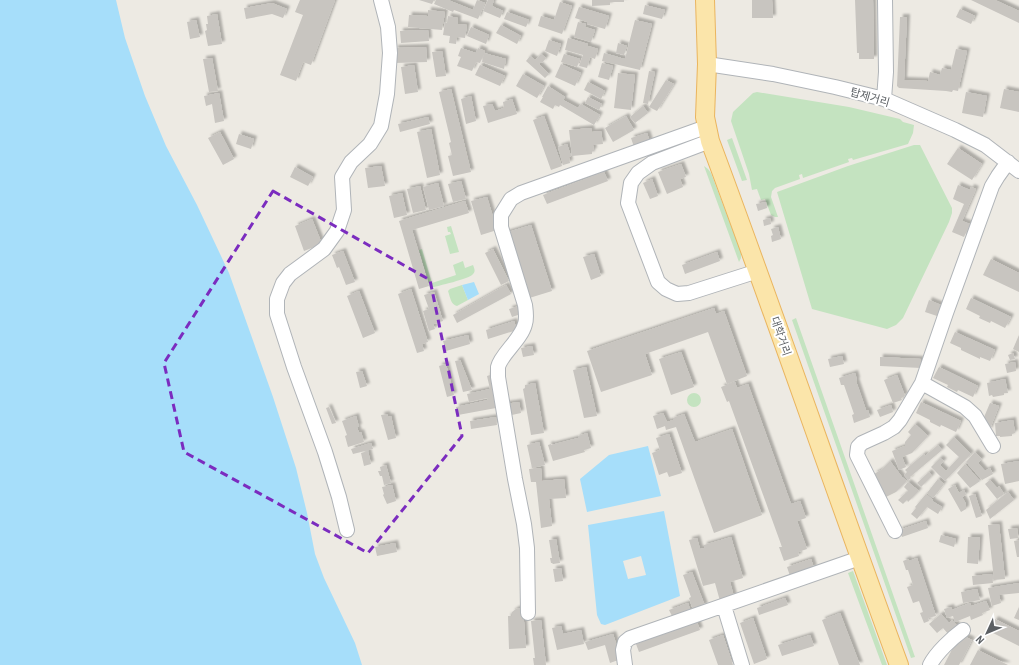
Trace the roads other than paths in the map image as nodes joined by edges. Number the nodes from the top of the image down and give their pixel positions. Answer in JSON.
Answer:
{"nodes":[{"id":1,"x":381,"y":0,"type":"edge"},
{"id":2,"x":705,"y":0,"type":"edge"},
{"id":3,"x":885,"y":0,"type":"edge"},
{"id":4,"x":707,"y":64,"type":"junction"},
{"id":5,"x":884,"y":99,"type":"junction"},
{"id":6,"x":708,"y":134,"type":"junction"},
{"id":7,"x":1008,"y":162,"type":"junction"},
{"id":8,"x":1019,"y":171,"type":"edge"},
{"id":9,"x":758,"y":271,"type":"junction"},
{"id":10,"x":922,"y":384,"type":"junction"},
{"id":11,"x":993,"y":446,"type":"dead end"},
{"id":12,"x":348,"y":530,"type":"dead end"},
{"id":13,"x":895,"y":531,"type":"dead end"},
{"id":14,"x":860,"y":558,"type":"junction"},
{"id":15,"x":724,"y":606,"type":"junction"},
{"id":16,"x":528,"y":613,"type":"dead end"},
{"id":17,"x":963,"y":630,"type":"dead end"},
{"id":18,"x":624,"y":665,"type":"edge"},
{"id":19,"x":742,"y":665,"type":"edge"},
{"id":20,"x":899,"y":665,"type":"edge"},
{"id":21,"x":929,"y":665,"type":"edge"}],
"edges":[{"from":1,"to":12,"type":"street"},
{"from":2,"to":4,"type":"main road","name":"대학거리"},
{"from":3,"to":5,"type":"street"},
{"from":4,"to":5,"type":"street","name":"탑제거리"},
{"from":4,"to":6,"type":"main road","name":"대학거리"},
{"from":5,"to":7,"type":"street","name":"탑제거리"},
{"from":6,"to":9,"type":"main road","name":"대학거리"},
{"from":6,"to":9,"type":"street"},
{"from":6,"to":16,"type":"street"},
{"from":7,"to":8,"type":"street","name":"탑제거리"},
{"from":7,"to":10,"type":"street"},
{"from":9,"to":14,"type":"main road","name":"대학거리"},
{"from":10,"to":11,"type":"street"},
{"from":10,"to":13,"type":"street"},
{"from":14,"to":15,"type":"street"},
{"from":14,"to":20,"type":"main road","name":"대학거리"},
{"from":15,"to":18,"type":"street"},
{"from":15,"to":19,"type":"street"},
{"from":17,"to":21,"type":"street"}]}
